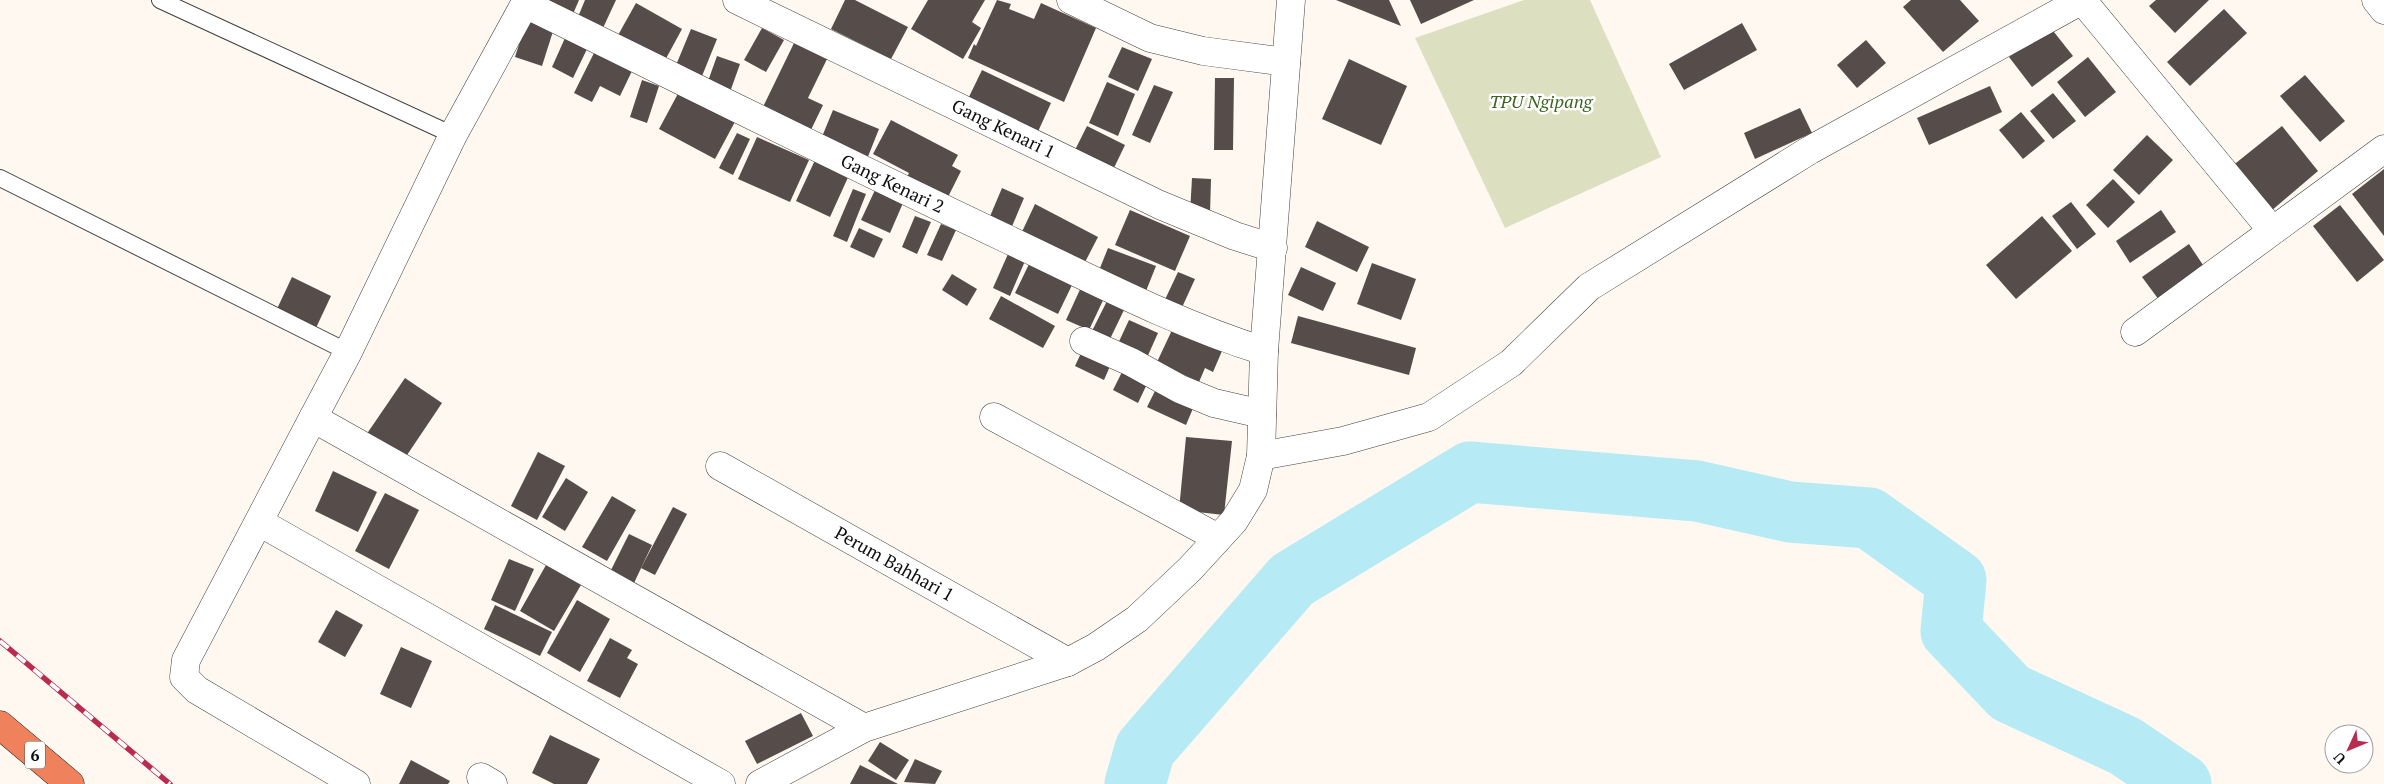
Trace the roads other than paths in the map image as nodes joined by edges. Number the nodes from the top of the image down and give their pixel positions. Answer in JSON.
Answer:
{"nodes":[{"id":1,"x":160,"y":0,"type":"edge"},
{"id":2,"x":737,"y":0,"type":"edge"},
{"id":3,"x":1291,"y":0,"type":"edge"},
{"id":4,"x":2082,"y":0,"type":"edge"},
{"id":5,"x":2376,"y":0,"type":"edge"},
{"id":6,"x":1075,"y":1,"type":"edge"},
{"id":7,"x":526,"y":2,"type":"edge"},
{"id":8,"x":2384,"y":10,"type":"edge"},
{"id":9,"x":1286,"y":62,"type":"junction"},
{"id":10,"x":453,"y":135,"type":"junction"},
{"id":11,"x":2384,"y":149,"type":"edge"},
{"id":12,"x":0,"y":178,"type":"edge"},
{"id":13,"x":2271,"y":230,"type":"junction"},
{"id":14,"x":1273,"y":248,"type":"junction"},
{"id":15,"x":2135,"y":332,"type":"dead end"},
{"id":16,"x":1084,"y":341,"type":"dead end"},
{"id":17,"x":1264,"y":351,"type":"junction"},
{"id":18,"x":348,"y":352,"type":"junction"},
{"id":19,"x":1262,"y":414,"type":"junction"},
{"id":20,"x":994,"y":416,"type":"dead end"},
{"id":21,"x":313,"y":418,"type":"junction"},
{"id":22,"x":1261,"y":456,"type":"junction"},
{"id":23,"x":720,"y":466,"type":"dead end"},
{"id":24,"x":260,"y":522,"type":"junction"},
{"id":25,"x":1218,"y":538,"type":"junction"},
{"id":26,"x":1068,"y":662,"type":"junction"},
{"id":27,"x":0,"y":725,"type":"edge"},
{"id":28,"x":864,"y":728,"type":"junction"},
{"id":29,"x":70,"y":784,"type":"edge"},
{"id":30,"x":356,"y":784,"type":"edge"},
{"id":31,"x":721,"y":784,"type":"edge"},
{"id":32,"x":760,"y":784,"type":"edge"}],
"edges":[{"from":1,"to":10,"type":"lane"},
{"from":2,"to":14,"type":"street","name":"Gang Kenari 1"},
{"from":3,"to":9,"type":"street"},
{"from":4,"to":13,"type":"street"},
{"from":4,"to":22,"type":"street"},
{"from":5,"to":8,"type":"street"},
{"from":6,"to":9,"type":"street"},
{"from":7,"to":10,"type":"street"},
{"from":7,"to":17,"type":"street","name":"Gang Kenari 2"},
{"from":9,"to":14,"type":"street"},
{"from":10,"to":18,"type":"street"},
{"from":11,"to":13,"type":"street"},
{"from":12,"to":18,"type":"lane"},
{"from":13,"to":15,"type":"street"},
{"from":14,"to":17,"type":"street"},
{"from":16,"to":19,"type":"street"},
{"from":17,"to":19,"type":"street"},
{"from":18,"to":21,"type":"street"},
{"from":19,"to":22,"type":"street"},
{"from":20,"to":25,"type":"street"},
{"from":21,"to":24,"type":"street"},
{"from":21,"to":28,"type":"street"},
{"from":22,"to":25,"type":"street"},
{"from":23,"to":26,"type":"street","name":"Perum Bahhari 1"},
{"from":24,"to":30,"type":"street"},
{"from":24,"to":31,"type":"street"},
{"from":25,"to":26,"type":"street"},
{"from":26,"to":28,"type":"street"},
{"from":27,"to":29,"type":"highway","number":"6"},
{"from":28,"to":32,"type":"street"}]}
